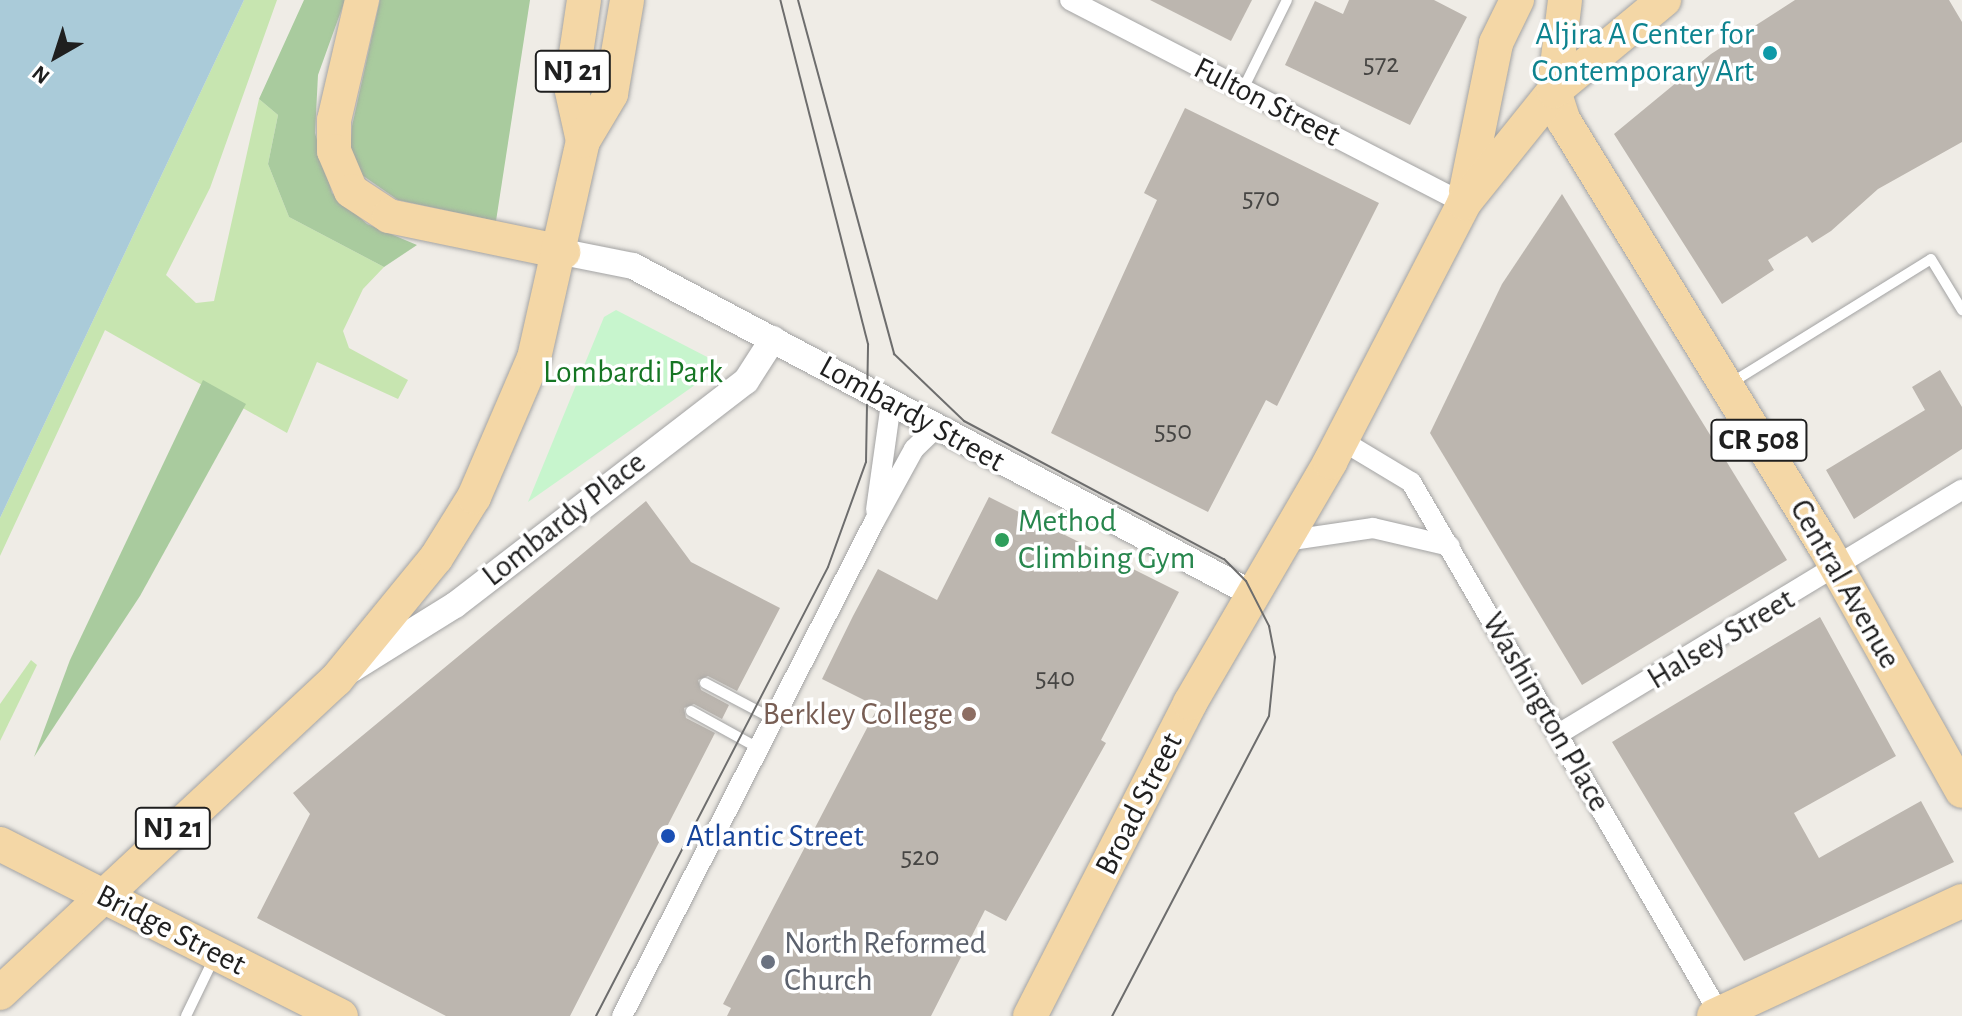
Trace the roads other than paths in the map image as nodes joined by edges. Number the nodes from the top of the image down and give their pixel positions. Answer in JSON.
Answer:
{"nodes":[{"id":1,"x":362,"y":0,"type":"edge"},
{"id":2,"x":584,"y":0,"type":"edge"},
{"id":3,"x":627,"y":0,"type":"edge"},
{"id":4,"x":1070,"y":0,"type":"edge"},
{"id":5,"x":1287,"y":0,"type":"edge"},
{"id":6,"x":1517,"y":0,"type":"edge"},
{"id":7,"x":1565,"y":0,"type":"edge"},
{"id":8,"x":1664,"y":0,"type":"edge"},
{"id":9,"x":1243,"y":89,"type":"junction"},
{"id":10,"x":1554,"y":91,"type":"junction"},
{"id":11,"x":583,"y":141,"type":"junction"},
{"id":12,"x":1464,"y":203,"type":"junction"},
{"id":13,"x":563,"y":252,"type":"junction"},
{"id":14,"x":1962,"y":310,"type":"edge"},
{"id":15,"x":773,"y":339,"type":"junction"},
{"id":16,"x":1726,"y":387,"type":"junction"},
{"id":17,"x":891,"y":403,"type":"junction"},
{"id":18,"x":935,"y":429,"type":"junction"},
{"id":19,"x":1341,"y":440,"type":"junction"},
{"id":20,"x":1962,"y":490,"type":"edge"},
{"id":21,"x":874,"y":522,"type":"junction"},
{"id":22,"x":1285,"y":541,"type":"junction"},
{"id":23,"x":1450,"y":546,"type":"junction"},
{"id":24,"x":1837,"y":567,"type":"junction"},
{"id":25,"x":1255,"y":595,"type":"junction"},
{"id":26,"x":336,"y":680,"type":"junction"},
{"id":27,"x":705,"y":683,"type":"dead end"},
{"id":28,"x":691,"y":711,"type":"dead end"},
{"id":29,"x":773,"y":719,"type":"junction"},
{"id":30,"x":1560,"y":733,"type":"junction"},
{"id":31,"x":758,"y":748,"type":"junction"},
{"id":32,"x":1959,"y":779,"type":"edge"},
{"id":33,"x":0,"y":844,"type":"edge"},
{"id":34,"x":99,"y":894,"type":"junction"},
{"id":35,"x":1962,"y":901,"type":"edge"},
{"id":36,"x":216,"y":953,"type":"junction"},
{"id":37,"x":0,"y":993,"type":"edge"},
{"id":38,"x":1717,"y":1015,"type":"edge"},
{"id":39,"x":186,"y":1016,"type":"edge"},
{"id":40,"x":341,"y":1016,"type":"edge"},
{"id":41,"x":622,"y":1016,"type":"edge"},
{"id":42,"x":1030,"y":1016,"type":"edge"}],
"edges":[{"from":1,"to":13,"type":"main road"},
{"from":2,"to":11,"type":"main road","number":"NJ 21"},
{"from":3,"to":11,"type":"main road","number":"NJ 21"},
{"from":4,"to":9,"type":"street","name":"Fulton Street"},
{"from":5,"to":9,"type":"lane"},
{"from":6,"to":12,"type":"main road"},
{"from":7,"to":10,"type":"main road"},
{"from":8,"to":10,"type":"main road"},
{"from":9,"to":12,"type":"street","name":"Fulton Street"},
{"from":10,"to":12,"type":"main road"},
{"from":10,"to":16,"type":"main road","name":"Central Avenue","number":"CR 508"},
{"from":11,"to":13,"type":"main road","number":"NJ 21"},
{"from":12,"to":19,"type":"main road"},
{"from":13,"to":15,"type":"street","name":"Lombardy Street"},
{"from":13,"to":26,"type":"main road","number":"NJ 21"},
{"from":14,"to":16,"type":"lane"},
{"from":15,"to":17,"type":"street","name":"Lombardy Street"},
{"from":15,"to":26,"type":"street","name":"Lombardy Place"},
{"from":16,"to":24,"type":"main road","name":"Central Avenue","number":"CR 508"},
{"from":17,"to":18,"type":"street","name":"Lombardy Street"},
{"from":17,"to":21,"type":"street"},
{"from":18,"to":21,"type":"street"},
{"from":18,"to":25,"type":"street","name":"Lombardy Street"},
{"from":19,"to":22,"type":"main road","name":"Broad Street"},
{"from":19,"to":23,"type":"street","name":"Washington Place"},
{"from":20,"to":24,"type":"street","name":"Halsey Street"},
{"from":21,"to":29,"type":"street"},
{"from":22,"to":23,"type":"street"},
{"from":22,"to":25,"type":"main road","name":"Broad Street"},
{"from":23,"to":30,"type":"street","name":"Washington Place"},
{"from":24,"to":30,"type":"street","name":"Halsey Street"},
{"from":24,"to":32,"type":"main road","name":"Central Avenue","number":"CR 508"},
{"from":25,"to":42,"type":"main road","name":"Broad Street"},
{"from":26,"to":34,"type":"main road","number":"NJ 21"},
{"from":27,"to":29,"type":"lane"},
{"from":28,"to":31,"type":"lane"},
{"from":29,"to":31,"type":"street"},
{"from":30,"to":38,"type":"street","name":"Washington Place"},
{"from":31,"to":41,"type":"street"},
{"from":33,"to":34,"type":"main road","name":"Bridge Street"},
{"from":34,"to":36,"type":"main road","name":"Bridge Street"},
{"from":34,"to":37,"type":"main road","number":"NJ 21"},
{"from":35,"to":38,"type":"main road"},
{"from":36,"to":39,"type":"lane"},
{"from":36,"to":40,"type":"main road","name":"Bridge Street"}]}
